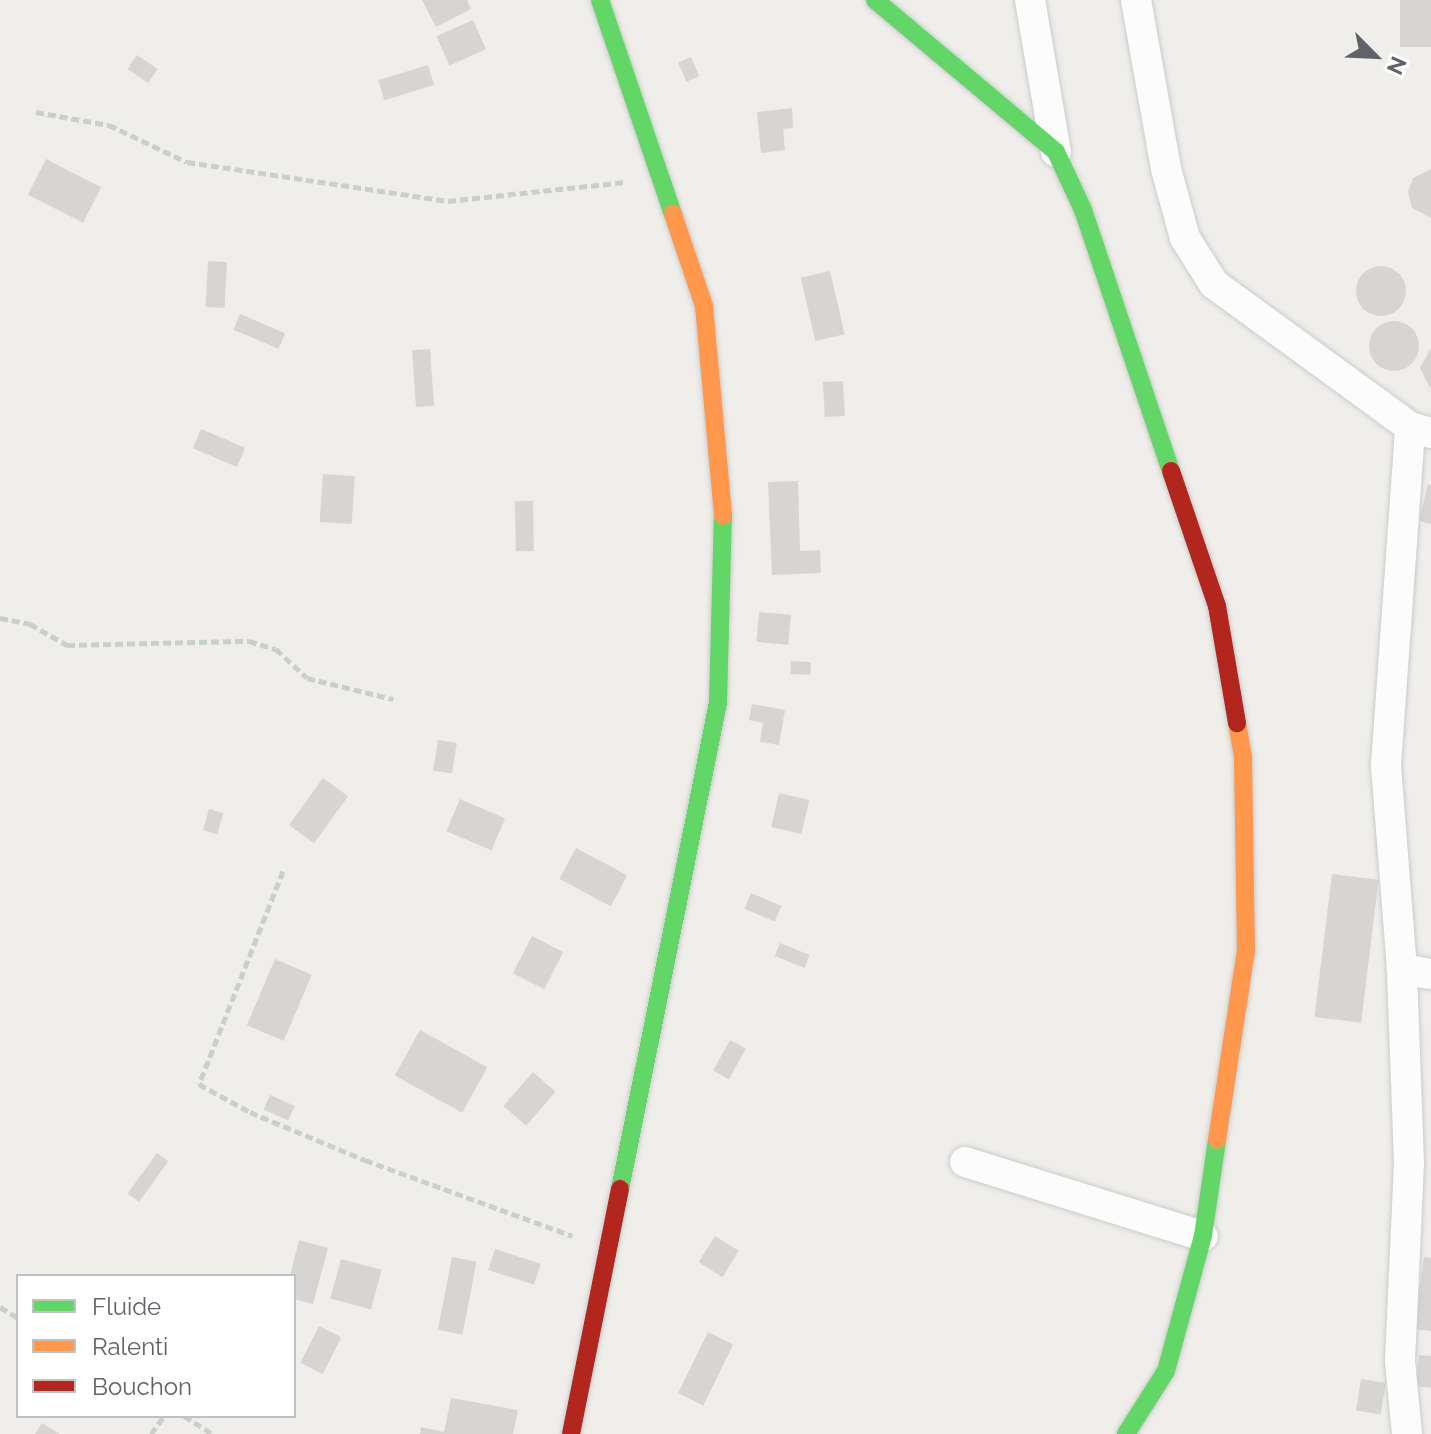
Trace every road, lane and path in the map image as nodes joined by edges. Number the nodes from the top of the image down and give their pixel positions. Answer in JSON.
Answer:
{"nodes":[{"id":1,"x":600,"y":0,"type":"edge"},
{"id":2,"x":875,"y":0,"type":"edge"},
{"id":3,"x":1030,"y":0,"type":"edge"},
{"id":4,"x":1136,"y":0,"type":"edge"},
{"id":5,"x":36,"y":112,"type":"dead end"},
{"id":6,"x":1056,"y":152,"type":"junction"},
{"id":7,"x":664,"y":178,"type":"junction"},
{"id":8,"x":1420,"y":430,"type":"edge"},
{"id":9,"x":0,"y":618,"type":"edge"},
{"id":10,"x":393,"y":699,"type":"dead end"},
{"id":11,"x":283,"y":871,"type":"dead end"},
{"id":12,"x":1417,"y":971,"type":"edge"},
{"id":13,"x":965,"y":1162,"type":"dead end"},
{"id":14,"x":1203,"y":1236,"type":"junction"},
{"id":15,"x":612,"y":1248,"type":"junction"},
{"id":16,"x":187,"y":1418,"type":"edge"},
{"id":17,"x":211,"y":1433,"type":"edge"},
{"id":18,"x":571,"y":1434,"type":"edge"},
{"id":19,"x":1126,"y":1434,"type":"edge"},
{"id":20,"x":1407,"y":1434,"type":"edge"}],
"edges":[{"from":1,"to":7,"type":"street"},
{"from":2,"to":6,"type":"street"},
{"from":3,"to":6,"type":"street"},
{"from":4,"to":8,"type":"street"},
{"from":5,"to":7,"type":"path"},
{"from":6,"to":14,"type":"street"},
{"from":7,"to":15,"type":"street"},
{"from":8,"to":12,"type":"street"},
{"from":9,"to":10,"type":"path"},
{"from":11,"to":15,"type":"path"},
{"from":12,"to":20,"type":"street"},
{"from":13,"to":14,"type":"street"},
{"from":14,"to":19,"type":"street"},
{"from":15,"to":18,"type":"street"},
{"from":16,"to":17,"type":"path"}]}
